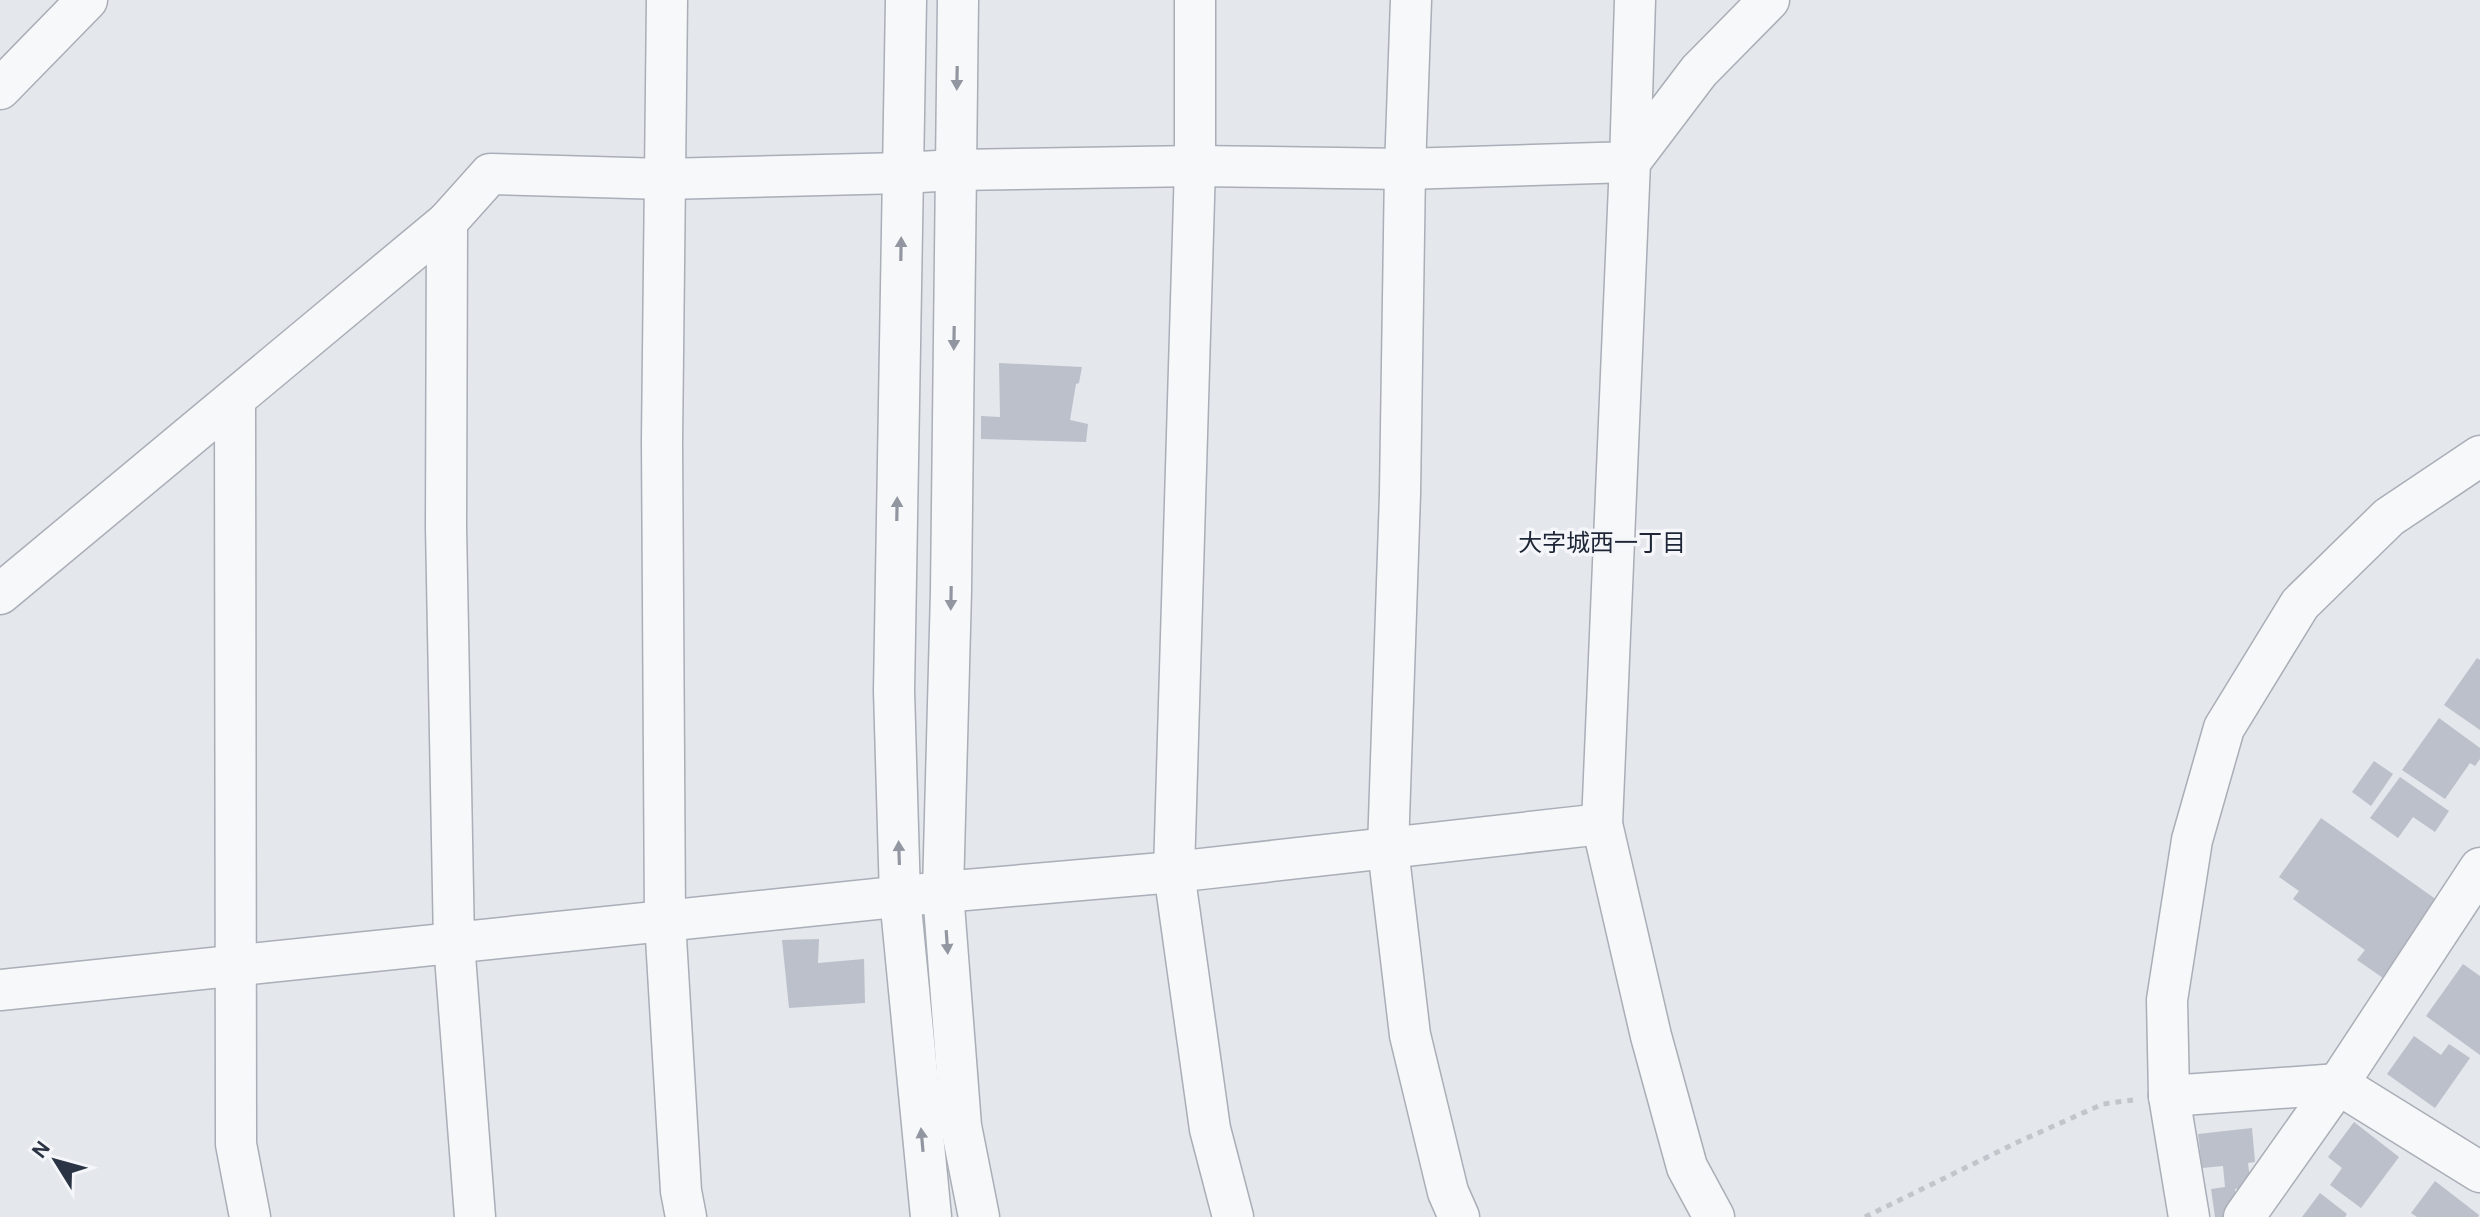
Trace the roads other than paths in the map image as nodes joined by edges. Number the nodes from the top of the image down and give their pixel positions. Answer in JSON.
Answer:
{"nodes":[{"id":1,"x":87,"y":0,"type":"edge"},
{"id":2,"x":667,"y":0,"type":"edge"},
{"id":3,"x":906,"y":0,"type":"edge"},
{"id":4,"x":958,"y":0,"type":"edge"},
{"id":5,"x":1195,"y":0,"type":"edge"},
{"id":6,"x":1411,"y":0,"type":"edge"},
{"id":7,"x":1635,"y":0,"type":"edge"},
{"id":8,"x":1769,"y":0,"type":"edge"},
{"id":9,"x":0,"y":89,"type":"edge"},
{"id":10,"x":1630,"y":162,"type":"junction"},
{"id":11,"x":1195,"y":166,"type":"junction"},
{"id":12,"x":1405,"y":169,"type":"junction"},
{"id":13,"x":955,"y":170,"type":"junction"},
{"id":14,"x":902,"y":173,"type":"junction"},
{"id":15,"x":664,"y":179,"type":"junction"},
{"id":16,"x":447,"y":222,"type":"junction"},
{"id":17,"x":235,"y":400,"type":"junction"},
{"id":18,"x":2480,"y":456,"type":"edge"},
{"id":19,"x":0,"y":594,"type":"edge"},
{"id":20,"x":1602,"y":824,"type":"junction"},
{"id":21,"x":1388,"y":849,"type":"junction"},
{"id":22,"x":2480,"y":868,"type":"edge"},
{"id":23,"x":1174,"y":872,"type":"junction"},
{"id":24,"x":943,"y":892,"type":"junction"},
{"id":25,"x":900,"y":897,"type":"junction"},
{"id":26,"x":665,"y":921,"type":"junction"},
{"id":27,"x":454,"y":943,"type":"junction"},
{"id":28,"x":234,"y":966,"type":"junction"},
{"id":29,"x":0,"y":990,"type":"edge"},
{"id":30,"x":2338,"y":1084,"type":"junction"},
{"id":31,"x":2169,"y":1096,"type":"junction"},
{"id":32,"x":2480,"y":1172,"type":"edge"},
{"id":33,"x":250,"y":1217,"type":"edge"},
{"id":34,"x":475,"y":1217,"type":"edge"},
{"id":35,"x":686,"y":1217,"type":"edge"},
{"id":36,"x":931,"y":1217,"type":"edge"},
{"id":37,"x":979,"y":1217,"type":"edge"},
{"id":38,"x":1233,"y":1217,"type":"edge"},
{"id":39,"x":1459,"y":1217,"type":"edge"},
{"id":40,"x":1714,"y":1217,"type":"edge"},
{"id":41,"x":2189,"y":1217,"type":"edge"},
{"id":42,"x":2244,"y":1217,"type":"edge"}],
"edges":[{"from":1,"to":9,"type":"street"},
{"from":2,"to":15,"type":"street"},
{"from":3,"to":14,"type":"street"},
{"from":4,"to":13,"type":"street","one_way":true},
{"from":5,"to":11,"type":"street"},
{"from":6,"to":12,"type":"street"},
{"from":7,"to":10,"type":"street"},
{"from":8,"to":10,"type":"street"},
{"from":10,"to":12,"type":"street"},
{"from":10,"to":20,"type":"street"},
{"from":11,"to":12,"type":"street"},
{"from":11,"to":13,"type":"street"},
{"from":11,"to":23,"type":"street"},
{"from":12,"to":21,"type":"street"},
{"from":13,"to":14,"type":"street"},
{"from":13,"to":24,"type":"street","one_way":true},
{"from":14,"to":15,"type":"street"},
{"from":25,"to":14,"type":"street","one_way":true},
{"from":15,"to":16,"type":"street"},
{"from":15,"to":26,"type":"street"},
{"from":16,"to":17,"type":"street"},
{"from":16,"to":27,"type":"street"},
{"from":17,"to":19,"type":"street"},
{"from":17,"to":28,"type":"street"},
{"from":18,"to":31,"type":"street"},
{"from":20,"to":21,"type":"street"},
{"from":20,"to":40,"type":"street"},
{"from":21,"to":23,"type":"street"},
{"from":21,"to":39,"type":"street"},
{"from":22,"to":30,"type":"street"},
{"from":23,"to":24,"type":"street"},
{"from":23,"to":38,"type":"street"},
{"from":24,"to":25,"type":"street"},
{"from":24,"to":37,"type":"street","one_way":true},
{"from":25,"to":26,"type":"street"},
{"from":36,"to":25,"type":"street","one_way":true},
{"from":26,"to":27,"type":"street"},
{"from":26,"to":35,"type":"street"},
{"from":27,"to":28,"type":"street"},
{"from":27,"to":34,"type":"street"},
{"from":28,"to":29,"type":"street"},
{"from":28,"to":33,"type":"street"},
{"from":30,"to":31,"type":"street"},
{"from":30,"to":32,"type":"street"},
{"from":30,"to":42,"type":"street"},
{"from":31,"to":41,"type":"street"}]}
